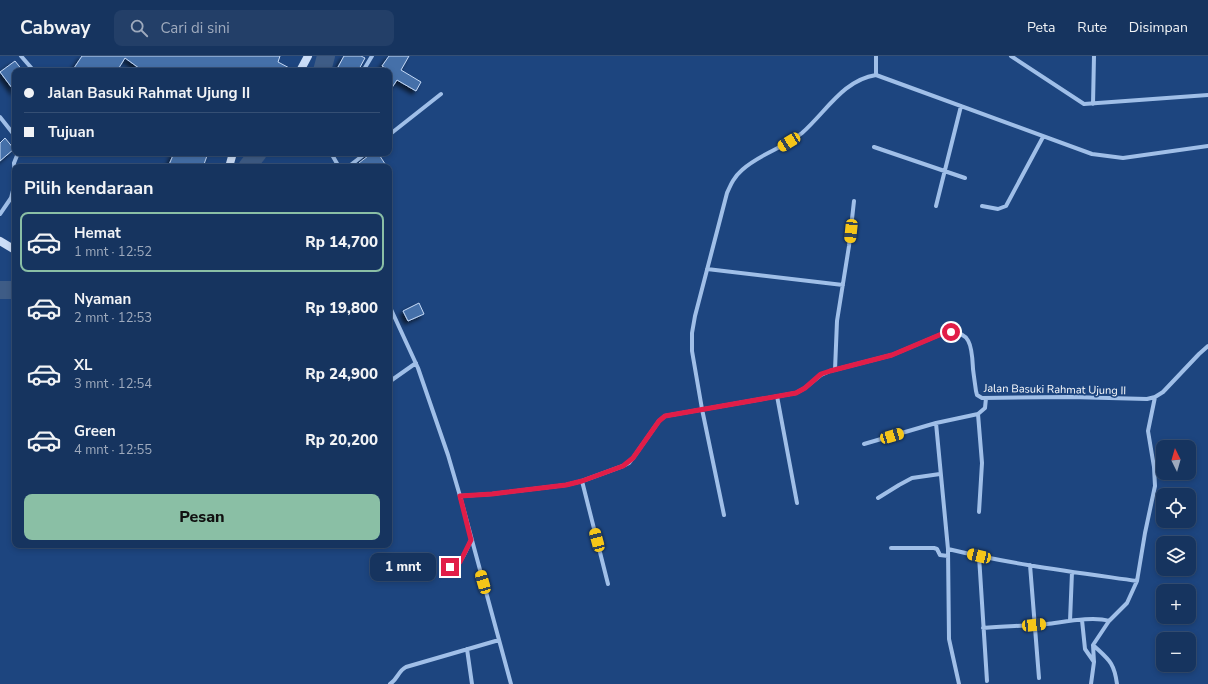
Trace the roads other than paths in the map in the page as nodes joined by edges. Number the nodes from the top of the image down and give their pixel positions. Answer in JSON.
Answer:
{"nodes":[{"id":1,"x":22,"y":56,"type":"edge"},
{"id":2,"x":308,"y":56,"type":"edge"},
{"id":3,"x":372,"y":56,"type":"edge"},
{"id":4,"x":876,"y":56,"type":"edge"},
{"id":5,"x":1012,"y":56,"type":"edge"},
{"id":6,"x":1093,"y":56,"type":"edge"},
{"id":7,"x":1097,"y":56,"type":"edge"},
{"id":8,"x":32,"y":68,"type":"edge"},
{"id":9,"x":302,"y":68,"type":"edge"},
{"id":10,"x":365,"y":68,"type":"edge"},
{"id":11,"x":876,"y":75,"type":"junction"},
{"id":12,"x":441,"y":94,"type":"dead end"},
{"id":13,"x":1208,"y":95,"type":"edge"},
{"id":14,"x":1093,"y":104,"type":"junction"},
{"id":15,"x":961,"y":106,"type":"junction"},
{"id":16,"x":0,"y":117,"type":"edge"},
{"id":17,"x":12,"y":132,"type":"edge"},
{"id":18,"x":392,"y":133,"type":"edge"},
{"id":19,"x":1043,"y":137,"type":"junction"},
{"id":20,"x":1208,"y":146,"type":"edge"},
{"id":21,"x":874,"y":147,"type":"dead end"},
{"id":22,"x":362,"y":156,"type":"edge"},
{"id":23,"x":352,"y":164,"type":"edge"},
{"id":24,"x":945,"y":170,"type":"junction"},
{"id":25,"x":965,"y":178,"type":"dead end"},
{"id":26,"x":12,"y":194,"type":"edge"},
{"id":27,"x":854,"y":201,"type":"dead end"},
{"id":28,"x":936,"y":206,"type":"dead end"},
{"id":29,"x":982,"y":206,"type":"dead end"},
{"id":30,"x":0,"y":214,"type":"edge"},
{"id":31,"x":0,"y":241,"type":"edge"},
{"id":32,"x":12,"y":248,"type":"edge"},
{"id":33,"x":707,"y":269,"type":"junction"},
{"id":34,"x":843,"y":285,"type":"junction"},
{"id":35,"x":392,"y":311,"type":"edge"},
{"id":36,"x":1208,"y":346,"type":"edge"},
{"id":37,"x":416,"y":362,"type":"junction"},
{"id":38,"x":835,"y":370,"type":"junction"},
{"id":39,"x":392,"y":380,"type":"edge"},
{"id":40,"x":777,"y":396,"type":"junction"},
{"id":41,"x":1155,"y":397,"type":"junction"},
{"id":42,"x":986,"y":398,"type":"junction"},
{"id":43,"x":702,"y":409,"type":"junction"},
{"id":44,"x":978,"y":414,"type":"junction"},
{"id":45,"x":936,"y":423,"type":"junction"},
{"id":46,"x":864,"y":444,"type":"dead end"},
{"id":47,"x":940,"y":474,"type":"junction"},
{"id":48,"x":582,"y":481,"type":"junction"},
{"id":49,"x":460,"y":496,"type":"junction"},
{"id":50,"x":878,"y":498,"type":"dead end"},
{"id":51,"x":797,"y":503,"type":"dead end"},
{"id":52,"x":980,"y":512,"type":"dead end"},
{"id":53,"x":724,"y":515,"type":"dead end"},
{"id":54,"x":471,"y":540,"type":"junction"},
{"id":55,"x":891,"y":548,"type":"dead end"},
{"id":56,"x":948,"y":549,"type":"junction"},
{"id":57,"x":948,"y":556,"type":"junction"},
{"id":58,"x":979,"y":556,"type":"junction"},
{"id":59,"x":1030,"y":565,"type":"junction"},
{"id":60,"x":444,"y":567,"type":"dead end"},
{"id":61,"x":1072,"y":572,"type":"junction"},
{"id":62,"x":1137,"y":581,"type":"junction"},
{"id":63,"x":608,"y":584,"type":"dead end"},
{"id":64,"x":1082,"y":620,"type":"junction"},
{"id":65,"x":1070,"y":621,"type":"junction"},
{"id":66,"x":1109,"y":621,"type":"junction"},
{"id":67,"x":1034,"y":625,"type":"junction"},
{"id":68,"x":983,"y":628,"type":"junction"},
{"id":69,"x":500,"y":640,"type":"junction"},
{"id":70,"x":1093,"y":645,"type":"junction"},
{"id":71,"x":467,"y":649,"type":"junction"},
{"id":72,"x":1094,"y":662,"type":"junction"},
{"id":73,"x":1039,"y":678,"type":"dead end"},
{"id":74,"x":987,"y":681,"type":"dead end"},
{"id":75,"x":390,"y":684,"type":"edge"},
{"id":76,"x":472,"y":684,"type":"edge"},
{"id":77,"x":511,"y":684,"type":"edge"},
{"id":78,"x":959,"y":684,"type":"edge"},
{"id":79,"x":1091,"y":684,"type":"edge"},
{"id":80,"x":1117,"y":684,"type":"edge"}],
"edges":[{"from":1,"to":8,"type":"street"},
{"from":2,"to":9,"type":"street"},
{"from":3,"to":10,"type":"street"},
{"from":4,"to":11,"type":"street"},
{"from":5,"to":14,"type":"street"},
{"from":6,"to":7,"type":"street"},
{"from":6,"to":14,"type":"street"},
{"from":11,"to":15,"type":"street"},
{"from":11,"to":33,"type":"street"},
{"from":12,"to":18,"type":"street"},
{"from":13,"to":14,"type":"street"},
{"from":15,"to":19,"type":"street"},
{"from":15,"to":24,"type":"street"},
{"from":16,"to":17,"type":"street"},
{"from":19,"to":20,"type":"street"},
{"from":19,"to":29,"type":"street"},
{"from":21,"to":24,"type":"street"},
{"from":22,"to":23,"type":"street"},
{"from":24,"to":25,"type":"street"},
{"from":24,"to":28,"type":"street"},
{"from":26,"to":30,"type":"street"},
{"from":27,"to":34,"type":"street"},
{"from":31,"to":32,"type":"street"},
{"from":33,"to":34,"type":"street"},
{"from":33,"to":43,"type":"street"},
{"from":34,"to":38,"type":"street"},
{"from":35,"to":37,"type":"street"},
{"from":36,"to":41,"type":"street"},
{"from":37,"to":39,"type":"street"},
{"from":37,"to":49,"type":"street"},
{"from":38,"to":40,"type":"street","name":"Jalan Basuki Rahmat Ujung II"},
{"from":38,"to":42,"type":"street","name":"Jalan Basuki Rahmat Ujung II"},
{"from":40,"to":43,"type":"street","name":"Jalan Basuki Rahmat Ujung II"},
{"from":40,"to":51,"type":"street"},
{"from":41,"to":42,"type":"street","name":"Jalan Basuki Rahmat Ujung II"},
{"from":41,"to":62,"type":"street"},
{"from":42,"to":44,"type":"street"},
{"from":43,"to":48,"type":"street","name":"Jalan Basuki Rahmat Ujung II"},
{"from":43,"to":53,"type":"street"},
{"from":44,"to":45,"type":"street"},
{"from":44,"to":52,"type":"street"},
{"from":45,"to":46,"type":"street"},
{"from":45,"to":47,"type":"street"},
{"from":47,"to":50,"type":"street"},
{"from":47,"to":56,"type":"street"},
{"from":48,"to":49,"type":"street","name":"Jalan Basuki Rahmat Ujung II"},
{"from":48,"to":63,"type":"street"},
{"from":49,"to":54,"type":"street"},
{"from":54,"to":60,"type":"street"},
{"from":54,"to":69,"type":"street"},
{"from":55,"to":57,"type":"street"},
{"from":56,"to":57,"type":"street"},
{"from":56,"to":58,"type":"street"},
{"from":57,"to":78,"type":"street"},
{"from":58,"to":59,"type":"street"},
{"from":58,"to":68,"type":"street"},
{"from":59,"to":61,"type":"street"},
{"from":59,"to":67,"type":"street"},
{"from":61,"to":62,"type":"street"},
{"from":61,"to":65,"type":"street"},
{"from":62,"to":66,"type":"street"},
{"from":64,"to":65,"type":"street"},
{"from":64,"to":66,"type":"street"},
{"from":64,"to":72,"type":"street"},
{"from":65,"to":67,"type":"street"},
{"from":66,"to":70,"type":"street"},
{"from":67,"to":68,"type":"street"},
{"from":67,"to":73,"type":"street"},
{"from":68,"to":74,"type":"street"},
{"from":69,"to":71,"type":"street"},
{"from":69,"to":77,"type":"street"},
{"from":70,"to":72,"type":"street"},
{"from":70,"to":80,"type":"street"},
{"from":71,"to":75,"type":"street"},
{"from":71,"to":76,"type":"street"},
{"from":72,"to":79,"type":"street"}]}
